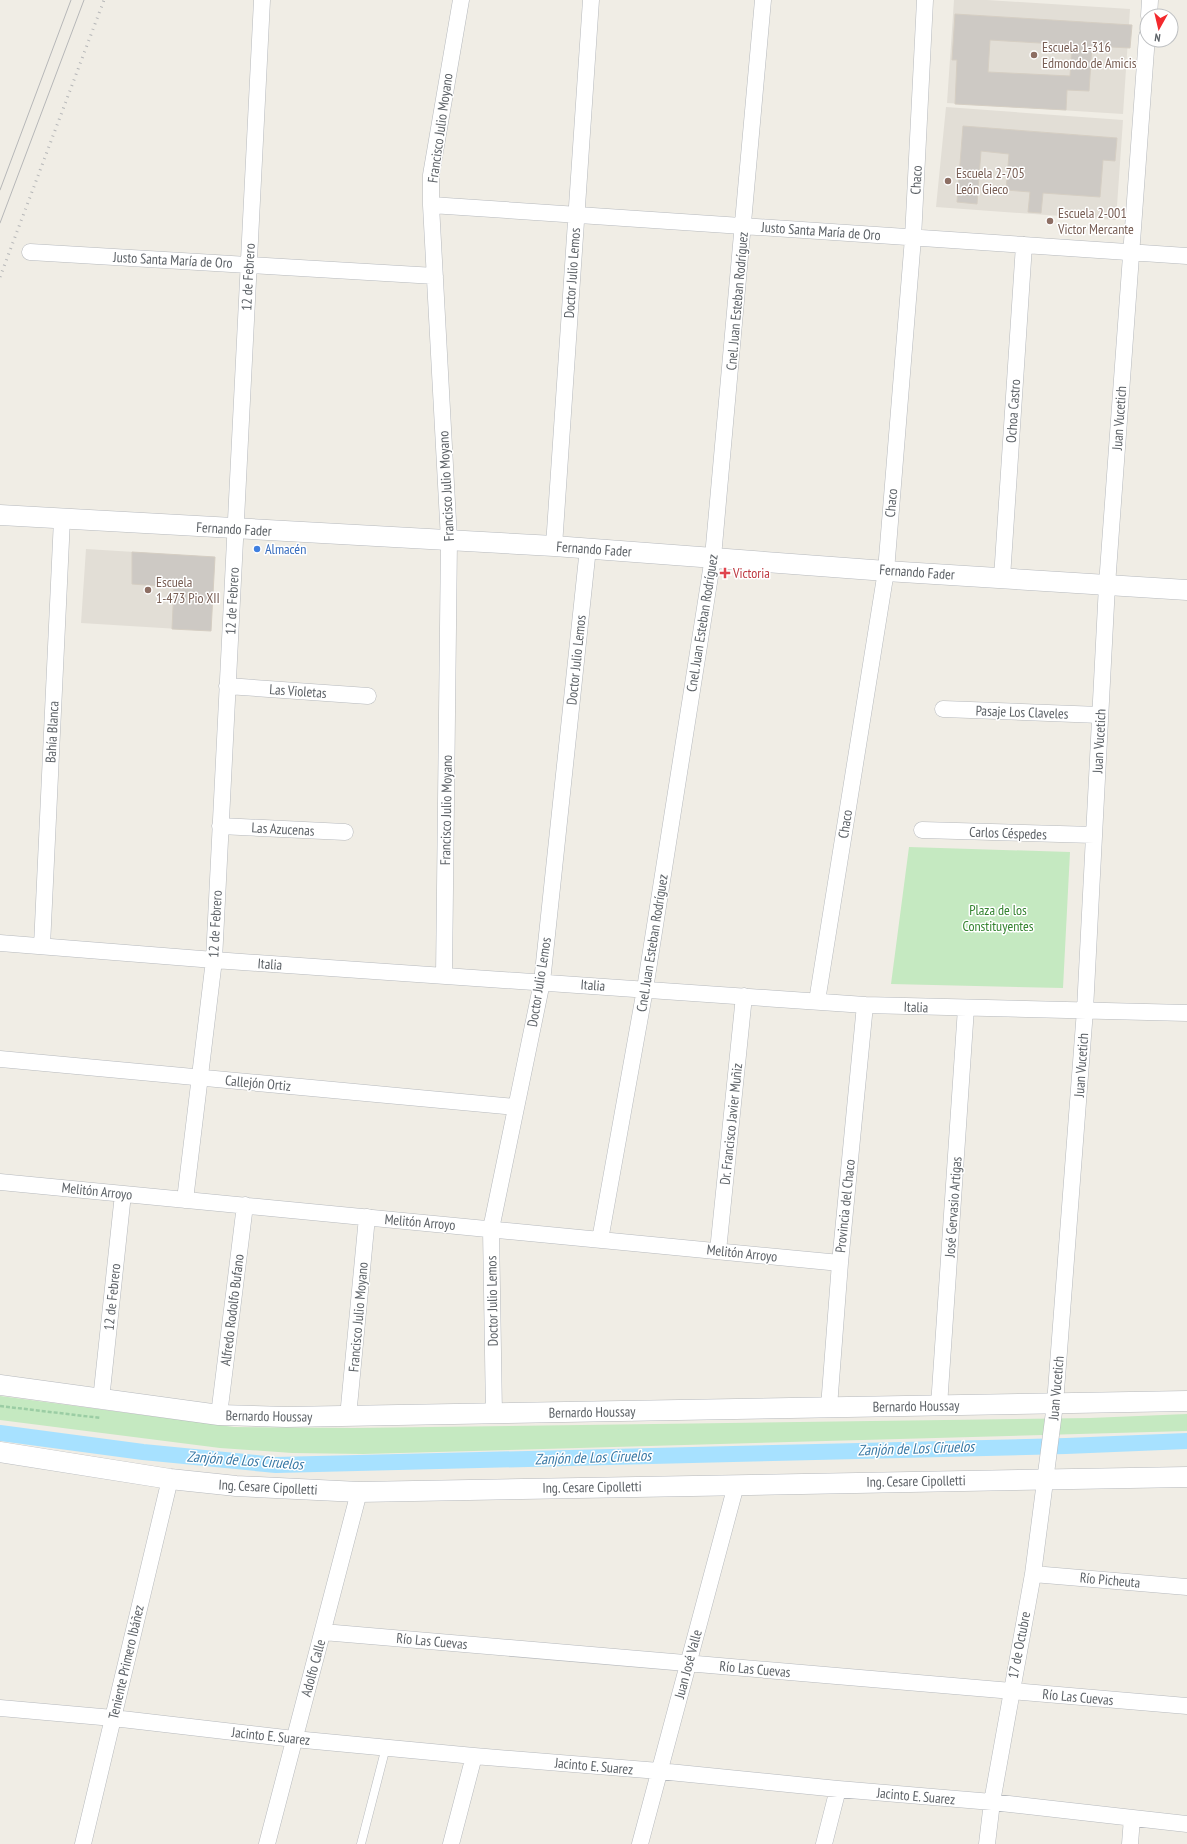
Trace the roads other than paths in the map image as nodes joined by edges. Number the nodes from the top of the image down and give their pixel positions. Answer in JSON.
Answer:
{"nodes":[{"id":1,"x":262,"y":0,"type":"edge"},
{"id":2,"x":461,"y":0,"type":"edge"},
{"id":3,"x":591,"y":0,"type":"edge"},
{"id":4,"x":763,"y":0,"type":"edge"},
{"id":5,"x":925,"y":0,"type":"edge"},
{"id":6,"x":1146,"y":48,"type":"edge"},
{"id":7,"x":431,"y":205,"type":"junction"},
{"id":8,"x":576,"y":215,"type":"junction"},
{"id":9,"x":743,"y":226,"type":"junction"},
{"id":10,"x":913,"y":238,"type":"junction"},
{"id":11,"x":1024,"y":245,"type":"junction"},
{"id":12,"x":30,"y":252,"type":"dead end"},
{"id":13,"x":1131,"y":252,"type":"junction"},
{"id":14,"x":1187,"y":256,"type":"edge"},
{"id":15,"x":249,"y":264,"type":"junction"},
{"id":16,"x":435,"y":276,"type":"junction"},
{"id":17,"x":0,"y":515,"type":"edge"},
{"id":18,"x":62,"y":519,"type":"junction"},
{"id":19,"x":236,"y":529,"type":"junction"},
{"id":20,"x":449,"y":540,"type":"junction"},
{"id":21,"x":554,"y":546,"type":"junction"},
{"id":22,"x":588,"y":548,"type":"junction"},
{"id":23,"x":713,"y":557,"type":"junction"},
{"id":24,"x":886,"y":571,"type":"junction"},
{"id":25,"x":1002,"y":578,"type":"junction"},
{"id":26,"x":1106,"y":585,"type":"junction"},
{"id":27,"x":1187,"y":590,"type":"edge"},
{"id":28,"x":227,"y":686,"type":"junction"},
{"id":29,"x":368,"y":696,"type":"dead end"},
{"id":30,"x":943,"y":709,"type":"dead end"},
{"id":31,"x":1100,"y":715,"type":"junction"},
{"id":32,"x":220,"y":826,"type":"junction"},
{"id":33,"x":922,"y":830,"type":"dead end"},
{"id":34,"x":345,"y":832,"type":"dead end"},
{"id":35,"x":1094,"y":836,"type":"junction"},
{"id":36,"x":0,"y":943,"type":"edge"},
{"id":37,"x":42,"y":946,"type":"junction"},
{"id":38,"x":214,"y":960,"type":"junction"},
{"id":39,"x":444,"y":976,"type":"junction"},
{"id":40,"x":542,"y":982,"type":"junction"},
{"id":41,"x":645,"y":989,"type":"junction"},
{"id":42,"x":744,"y":996,"type":"junction"},
{"id":43,"x":817,"y":1002,"type":"junction"},
{"id":44,"x":865,"y":1005,"type":"junction"},
{"id":45,"x":966,"y":1008,"type":"junction"},
{"id":46,"x":1085,"y":1010,"type":"junction"},
{"id":47,"x":1187,"y":1013,"type":"edge"},
{"id":48,"x":0,"y":1059,"type":"edge"},
{"id":49,"x":201,"y":1078,"type":"junction"},
{"id":50,"x":516,"y":1107,"type":"junction"},
{"id":51,"x":0,"y":1182,"type":"edge"},
{"id":52,"x":123,"y":1194,"type":"junction"},
{"id":53,"x":185,"y":1200,"type":"junction"},
{"id":54,"x":244,"y":1206,"type":"junction"},
{"id":55,"x":367,"y":1217,"type":"junction"},
{"id":56,"x":491,"y":1229,"type":"junction"},
{"id":57,"x":600,"y":1240,"type":"junction"},
{"id":58,"x":718,"y":1251,"type":"junction"},
{"id":59,"x":840,"y":1263,"type":"junction"},
{"id":60,"x":0,"y":1384,"type":"edge"},
{"id":61,"x":101,"y":1400,"type":"junction"},
{"id":62,"x":1187,"y":1400,"type":"edge"},
{"id":63,"x":1055,"y":1404,"type":"junction"},
{"id":64,"x":939,"y":1406,"type":"junction"},
{"id":65,"x":829,"y":1408,"type":"junction"},
{"id":66,"x":494,"y":1414,"type":"junction"},
{"id":67,"x":219,"y":1415,"type":"junction"},
{"id":68,"x":348,"y":1417,"type":"junction"},
{"id":69,"x":0,"y":1452,"type":"edge"},
{"id":70,"x":1049,"y":1455,"type":"junction"},
{"id":71,"x":1187,"y":1478,"type":"edge"},
{"id":72,"x":170,"y":1479,"type":"junction"},
{"id":73,"x":736,"y":1484,"type":"junction"},
{"id":74,"x":360,"y":1492,"type":"junction"},
{"id":75,"x":1033,"y":1574,"type":"junction"},
{"id":76,"x":1187,"y":1587,"type":"edge"},
{"id":77,"x":323,"y":1632,"type":"junction"},
{"id":78,"x":689,"y":1663,"type":"junction"},
{"id":79,"x":1010,"y":1691,"type":"junction"},
{"id":80,"x":1187,"y":1706,"type":"edge"},
{"id":81,"x":0,"y":1708,"type":"edge"},
{"id":82,"x":113,"y":1718,"type":"junction"},
{"id":83,"x":294,"y":1739,"type":"junction"},
{"id":84,"x":386,"y":1747,"type":"junction"},
{"id":85,"x":474,"y":1756,"type":"junction"},
{"id":86,"x":659,"y":1771,"type":"junction"},
{"id":87,"x":838,"y":1789,"type":"junction"},
{"id":88,"x":992,"y":1802,"type":"junction"},
{"id":89,"x":1132,"y":1818,"type":"junction"},
{"id":90,"x":1187,"y":1824,"type":"edge"},
{"id":91,"x":83,"y":1844,"type":"edge"},
{"id":92,"x":268,"y":1844,"type":"edge"},
{"id":93,"x":361,"y":1844,"type":"edge"},
{"id":94,"x":451,"y":1844,"type":"edge"},
{"id":95,"x":640,"y":1844,"type":"edge"},
{"id":96,"x":824,"y":1844,"type":"edge"},
{"id":97,"x":987,"y":1844,"type":"edge"},
{"id":98,"x":1130,"y":1844,"type":"edge"}],
"edges":[{"from":1,"to":15,"type":"street","name":"12 de Febrero"},
{"from":2,"to":7,"type":"street","name":"Francisco Julio Moyano"},
{"from":3,"to":8,"type":"street","name":"Doctor Julio Lemos"},
{"from":4,"to":9,"type":"street","name":"Cnel. Juan Esteban Rodríguez"},
{"from":5,"to":10,"type":"street","name":"Chaco"},
{"from":6,"to":13,"type":"street","name":"Juan Vucetich"},
{"from":7,"to":8,"type":"street","name":"Justo Santa María de Oro"},
{"from":7,"to":16,"type":"street","name":"Francisco Julio Moyano"},
{"from":8,"to":9,"type":"street","name":"Justo Santa María de Oro"},
{"from":8,"to":21,"type":"street","name":"Doctor Julio Lemos"},
{"from":9,"to":10,"type":"street","name":"Justo Santa María de Oro"},
{"from":9,"to":23,"type":"street","name":"Cnel. Juan Esteban Rodríguez"},
{"from":10,"to":11,"type":"street","name":"Justo Santa María de Oro"},
{"from":10,"to":24,"type":"street","name":"Chaco"},
{"from":11,"to":13,"type":"street","name":"Justo Santa María de Oro"},
{"from":11,"to":25,"type":"street","name":"Ochoa Castro"},
{"from":12,"to":15,"type":"street","name":"Justo Santa María de Oro"},
{"from":13,"to":14,"type":"street","name":"Justo Santa María de Oro"},
{"from":13,"to":26,"type":"street","name":"Juan Vucetich"},
{"from":15,"to":16,"type":"street","name":"Justo Santa María de Oro"},
{"from":15,"to":19,"type":"street","name":"12 de Febrero"},
{"from":16,"to":20,"type":"street","name":"Francisco Julio Moyano"},
{"from":17,"to":18,"type":"street","name":"Fernando Fader"},
{"from":18,"to":19,"type":"street","name":"Fernando Fader"},
{"from":18,"to":37,"type":"street","name":"Bahía Blanca"},
{"from":19,"to":20,"type":"street","name":"Fernando Fader"},
{"from":19,"to":28,"type":"street","name":"12 de Febrero"},
{"from":20,"to":21,"type":"street","name":"Fernando Fader"},
{"from":20,"to":39,"type":"street","name":"Francisco Julio Moyano"},
{"from":21,"to":22,"type":"street","name":"Fernando Fader"},
{"from":22,"to":23,"type":"street","name":"Fernando Fader"},
{"from":22,"to":40,"type":"street","name":"Doctor Julio Lemos"},
{"from":23,"to":24,"type":"street","name":"Fernando Fader"},
{"from":23,"to":41,"type":"street","name":"Cnel. Juan Esteban Rodríguez"},
{"from":24,"to":25,"type":"street","name":"Fernando Fader"},
{"from":24,"to":43,"type":"street","name":"Chaco"},
{"from":25,"to":26,"type":"street","name":"Fernando Fader"},
{"from":26,"to":27,"type":"street","name":"Fernando Fader"},
{"from":26,"to":31,"type":"street","name":"Juan Vucetich"},
{"from":28,"to":29,"type":"street","name":"Las Violetas"},
{"from":28,"to":32,"type":"street","name":"12 de Febrero"},
{"from":30,"to":31,"type":"street","name":"Pasaje Los Claveles"},
{"from":31,"to":35,"type":"street","name":"Juan Vucetich"},
{"from":32,"to":34,"type":"street","name":"Las Azucenas"},
{"from":32,"to":38,"type":"street","name":"12 de Febrero"},
{"from":33,"to":35,"type":"street","name":"Carlos Céspedes"},
{"from":35,"to":46,"type":"street","name":"Juan Vucetich"},
{"from":36,"to":37,"type":"street","name":"Italia"},
{"from":37,"to":38,"type":"street","name":"Italia"},
{"from":38,"to":39,"type":"street","name":"Italia"},
{"from":38,"to":49,"type":"street","name":"12 de Febrero"},
{"from":39,"to":40,"type":"street","name":"Italia"},
{"from":40,"to":41,"type":"street","name":"Italia"},
{"from":40,"to":50,"type":"street","name":"Doctor Julio Lemos"},
{"from":41,"to":42,"type":"street","name":"Italia"},
{"from":41,"to":57,"type":"street","name":"Cnel. Juan Esteban Rodríguez"},
{"from":42,"to":43,"type":"street","name":"Italia"},
{"from":42,"to":58,"type":"street","name":"Dr. Francisco Javier Muñiz"},
{"from":43,"to":44,"type":"street","name":"Italia"},
{"from":44,"to":45,"type":"street","name":"Italia"},
{"from":44,"to":59,"type":"street","name":"Provincia del Chaco"},
{"from":45,"to":46,"type":"street","name":"Italia"},
{"from":45,"to":64,"type":"street","name":"José Gervasio Artigas"},
{"from":46,"to":47,"type":"street","name":"Italia"},
{"from":46,"to":63,"type":"street","name":"Juan Vucetich"},
{"from":48,"to":49,"type":"street","name":"Callejón Ortiz"},
{"from":49,"to":50,"type":"street","name":"Callejón Ortiz"},
{"from":49,"to":53,"type":"street","name":"12 de Febrero"},
{"from":50,"to":56,"type":"street","name":"Doctor Julio Lemos"},
{"from":51,"to":52,"type":"street","name":"Melitón Arroyo"},
{"from":52,"to":53,"type":"street","name":"Melitón Arroyo"},
{"from":52,"to":61,"type":"street","name":"12 de Febrero"},
{"from":53,"to":54,"type":"street","name":"Melitón Arroyo"},
{"from":54,"to":55,"type":"street","name":"Melitón Arroyo"},
{"from":54,"to":67,"type":"street","name":"Alfredo Rodolfo Bufano"},
{"from":55,"to":56,"type":"street","name":"Melitón Arroyo"},
{"from":55,"to":68,"type":"street","name":"Francisco Julio Moyano"},
{"from":56,"to":57,"type":"street","name":"Melitón Arroyo"},
{"from":56,"to":66,"type":"street","name":"Doctor Julio Lemos"},
{"from":57,"to":58,"type":"street","name":"Melitón Arroyo"},
{"from":58,"to":59,"type":"street","name":"Melitón Arroyo"},
{"from":59,"to":65,"type":"street","name":"Provincia del Chaco"},
{"from":60,"to":61,"type":"street","name":"Bernardo Houssay"},
{"from":61,"to":67,"type":"street","name":"Bernardo Houssay"},
{"from":62,"to":63,"type":"street","name":"Bernardo Houssay"},
{"from":63,"to":64,"type":"street","name":"Bernardo Houssay"},
{"from":63,"to":70,"type":"street","name":"Juan Vucetich"},
{"from":64,"to":65,"type":"street","name":"Bernardo Houssay"},
{"from":65,"to":66,"type":"street","name":"Bernardo Houssay"},
{"from":66,"to":68,"type":"street","name":"Bernardo Houssay"},
{"from":67,"to":68,"type":"street","name":"Bernardo Houssay"},
{"from":69,"to":72,"type":"street","name":"Ing. Cesare Cipolletti"},
{"from":70,"to":71,"type":"street","name":"Ing. Cesare Cipolletti"},
{"from":70,"to":73,"type":"street","name":"Ing. Cesare Cipolletti"},
{"from":70,"to":75,"type":"street","name":"17 de Octubre"},
{"from":72,"to":74,"type":"street","name":"Ing. Cesare Cipolletti"},
{"from":72,"to":82,"type":"street","name":"Teniente Primero Ibáñez"},
{"from":73,"to":74,"type":"street","name":"Ing. Cesare Cipolletti"},
{"from":73,"to":78,"type":"street","name":"Juan José Valle"},
{"from":74,"to":77,"type":"street","name":"Adolfo Calle"},
{"from":75,"to":76,"type":"street","name":"Río Picheuta"},
{"from":75,"to":79,"type":"street","name":"17 de Octubre"},
{"from":77,"to":78,"type":"street","name":"Río Las Cuevas"},
{"from":77,"to":83,"type":"street","name":"Adolfo Calle"},
{"from":78,"to":79,"type":"street","name":"Río Las Cuevas"},
{"from":78,"to":86,"type":"street","name":"Juan José Valle"},
{"from":79,"to":80,"type":"street","name":"Río Las Cuevas"},
{"from":79,"to":88,"type":"street","name":"17 de Octubre"},
{"from":81,"to":82,"type":"street","name":"Jacinto E. Suarez"},
{"from":82,"to":83,"type":"street","name":"Jacinto E. Suarez"},
{"from":82,"to":91,"type":"street","name":"Teniente Primero Ibáñez"},
{"from":83,"to":84,"type":"street","name":"Jacinto E. Suarez"},
{"from":83,"to":92,"type":"street","name":"Adolfo Calle"},
{"from":84,"to":85,"type":"street","name":"Jacinto E. Suarez"},
{"from":84,"to":93,"type":"lane"},
{"from":85,"to":86,"type":"street","name":"Jacinto E. Suarez"},
{"from":85,"to":94,"type":"street"},
{"from":86,"to":87,"type":"street","name":"Jacinto E. Suarez"},
{"from":86,"to":95,"type":"street","name":"Juan José Valle"},
{"from":87,"to":88,"type":"street","name":"Jacinto E. Suarez"},
{"from":87,"to":96,"type":"street"},
{"from":88,"to":89,"type":"street","name":"Jacinto E. Suarez"},
{"from":88,"to":97,"type":"street","name":"17 de Octubre"},
{"from":89,"to":90,"type":"street","name":"Jacinto E. Suarez"},
{"from":89,"to":98,"type":"street"}]}
